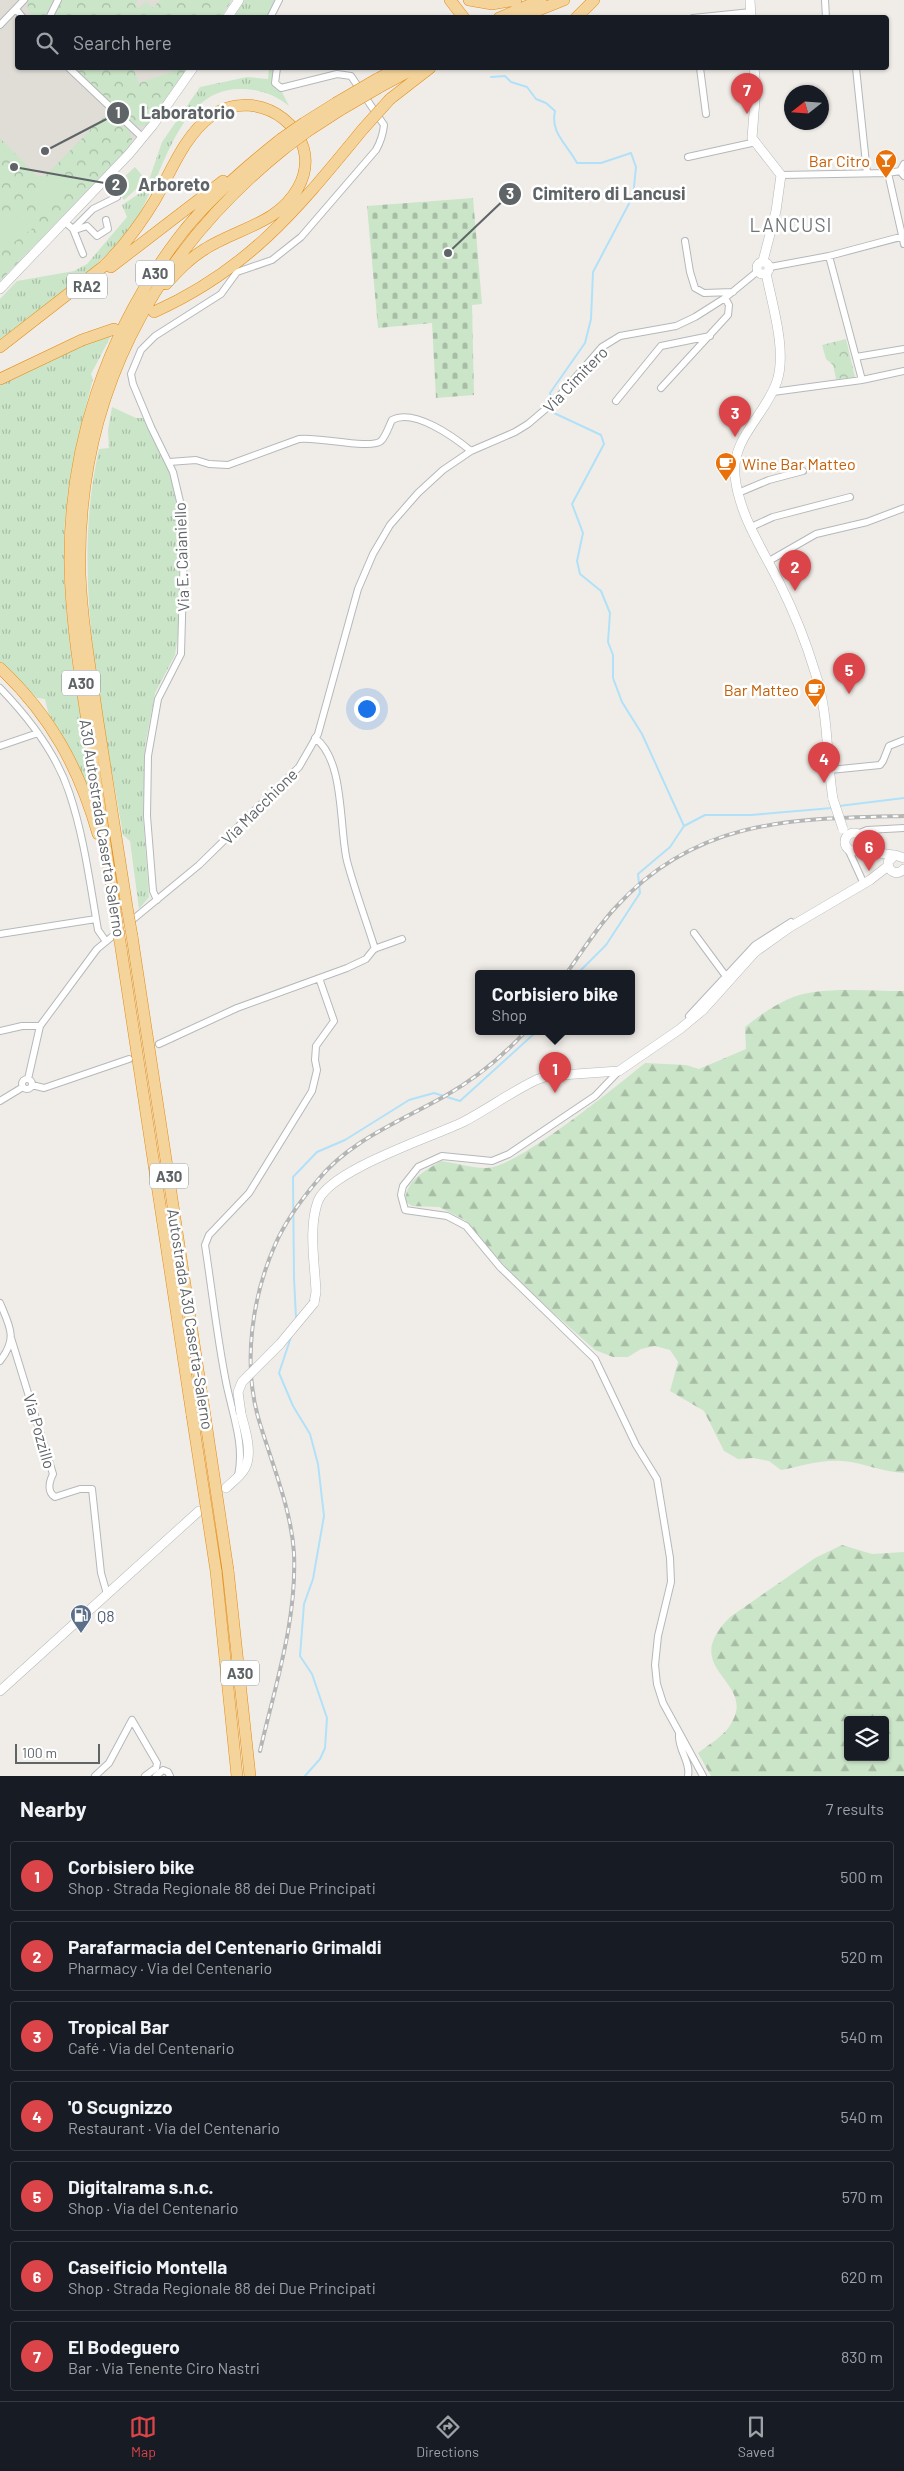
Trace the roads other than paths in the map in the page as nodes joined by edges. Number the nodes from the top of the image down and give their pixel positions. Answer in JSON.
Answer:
{"nodes":[{"id":1,"x":24,"y":0,"type":"edge"},
{"id":2,"x":58,"y":0,"type":"edge"},
{"id":3,"x":239,"y":0,"type":"edge"},
{"id":4,"x":279,"y":0,"type":"edge"},
{"id":5,"x":450,"y":0,"type":"edge"},
{"id":6,"x":469,"y":0,"type":"edge"},
{"id":7,"x":516,"y":0,"type":"edge"},
{"id":8,"x":541,"y":0,"type":"edge"},
{"id":9,"x":594,"y":0,"type":"edge"},
{"id":10,"x":750,"y":0,"type":"edge"},
{"id":11,"x":825,"y":0,"type":"edge"},
{"id":12,"x":561,"y":1,"type":"edge"},
{"id":13,"x":16,"y":9,"type":"junction"},
{"id":14,"x":751,"y":14,"type":"edge"},
{"id":15,"x":21,"y":15,"type":"edge"},
{"id":16,"x":50,"y":15,"type":"edge"},
{"id":17,"x":229,"y":15,"type":"edge"},
{"id":18,"x":272,"y":15,"type":"edge"},
{"id":19,"x":462,"y":15,"type":"edge"},
{"id":20,"x":507,"y":15,"type":"edge"},
{"id":21,"x":526,"y":15,"type":"edge"},
{"id":22,"x":535,"y":15,"type":"edge"},
{"id":23,"x":579,"y":15,"type":"edge"},
{"id":24,"x":736,"y":15,"type":"edge"},
{"id":25,"x":826,"y":15,"type":"edge"},
{"id":26,"x":0,"y":25,"type":"edge"},
{"id":27,"x":71,"y":70,"type":"edge"},
{"id":28,"x":192,"y":70,"type":"edge"},
{"id":29,"x":277,"y":70,"type":"edge"},
{"id":30,"x":395,"y":70,"type":"edge"},
{"id":31,"x":411,"y":70,"type":"edge"},
{"id":32,"x":427,"y":70,"type":"edge"},
{"id":33,"x":700,"y":70,"type":"edge"},
{"id":34,"x":754,"y":70,"type":"edge"},
{"id":35,"x":856,"y":70,"type":"edge"},
{"id":36,"x":377,"y":83,"type":"junction"},
{"id":37,"x":706,"y":114,"type":"dead end"},
{"id":38,"x":143,"y":138,"type":"junction"},
{"id":39,"x":756,"y":142,"type":"junction"},
{"id":40,"x":283,"y":144,"type":"junction"},
{"id":41,"x":688,"y":156,"type":"dead end"},
{"id":42,"x":259,"y":157,"type":"junction"},
{"id":43,"x":904,"y":164,"type":"edge"},
{"id":44,"x":867,"y":173,"type":"junction"},
{"id":45,"x":888,"y":174,"type":"junction"},
{"id":46,"x":781,"y":175,"type":"junction"},
{"id":47,"x":903,"y":175,"type":"edge"},
{"id":48,"x":117,"y":196,"type":"dead end"},
{"id":49,"x":106,"y":220,"type":"dead end"},
{"id":50,"x":65,"y":222,"type":"junction"},
{"id":51,"x":74,"y":230,"type":"junction"},
{"id":52,"x":903,"y":236,"type":"edge"},
{"id":53,"x":685,"y":241,"type":"dead end"},
{"id":54,"x":904,"y":244,"type":"edge"},
{"id":55,"x":83,"y":254,"type":"dead end"},
{"id":56,"x":829,"y":256,"type":"junction"},
{"id":57,"x":764,"y":268,"type":"junction"},
{"id":58,"x":0,"y":289,"type":"edge"},
{"id":59,"x":733,"y":292,"type":"junction"},
{"id":60,"x":725,"y":298,"type":"junction"},
{"id":61,"x":154,"y":312,"type":"dead end"},
{"id":62,"x":114,"y":329,"type":"dead end"},
{"id":63,"x":710,"y":336,"type":"junction"},
{"id":64,"x":0,"y":347,"type":"edge"},
{"id":65,"x":904,"y":349,"type":"edge"},
{"id":66,"x":0,"y":352,"type":"edge"},
{"id":67,"x":120,"y":357,"type":"junction"},
{"id":68,"x":856,"y":357,"type":"junction"},
{"id":69,"x":904,"y":371,"type":"edge"},
{"id":70,"x":0,"y":379,"type":"edge"},
{"id":71,"x":862,"y":380,"type":"junction"},
{"id":72,"x":661,"y":388,"type":"dead end"},
{"id":73,"x":772,"y":392,"type":"junction"},
{"id":74,"x":616,"y":401,"type":"dead end"},
{"id":75,"x":95,"y":416,"type":"junction"},
{"id":76,"x":88,"y":442,"type":"junction"},
{"id":77,"x":471,"y":451,"type":"junction"},
{"id":78,"x":169,"y":462,"type":"junction"},
{"id":79,"x":803,"y":471,"type":"dead end"},
{"id":80,"x":738,"y":493,"type":"junction"},
{"id":81,"x":850,"y":497,"type":"dead end"},
{"id":82,"x":904,"y":508,"type":"edge"},
{"id":83,"x":751,"y":527,"type":"junction"},
{"id":84,"x":769,"y":561,"type":"junction"},
{"id":85,"x":0,"y":668,"type":"edge"},
{"id":86,"x":0,"y":688,"type":"edge"},
{"id":87,"x":38,"y":734,"type":"junction"},
{"id":88,"x":315,"y":738,"type":"junction"},
{"id":89,"x":904,"y":740,"type":"edge"},
{"id":90,"x":0,"y":746,"type":"edge"},
{"id":91,"x":830,"y":770,"type":"junction"},
{"id":92,"x":904,"y":828,"type":"edge"},
{"id":93,"x":843,"y":829,"type":"junction"},
{"id":94,"x":116,"y":835,"type":"joint"},
{"id":95,"x":859,"y":840,"type":"junction"},
{"id":96,"x":847,"y":847,"type":"junction"},
{"id":97,"x":896,"y":858,"type":"edge"},
{"id":98,"x":901,"y":871,"type":"edge"},
{"id":99,"x":867,"y":882,"type":"junction"},
{"id":100,"x":157,"y":900,"type":"junction"},
{"id":101,"x":819,"y":910,"type":"junction"},
{"id":102,"x":96,"y":918,"type":"junction"},
{"id":103,"x":117,"y":924,"type":"junction"},
{"id":104,"x":694,"y":933,"type":"dead end"},
{"id":105,"x":0,"y":934,"type":"edge"},
{"id":106,"x":402,"y":939,"type":"dead end"},
{"id":107,"x":105,"y":940,"type":"junction"},
{"id":108,"x":121,"y":948,"type":"joint"},
{"id":109,"x":375,"y":948,"type":"junction"},
{"id":110,"x":725,"y":975,"type":"junction"},
{"id":111,"x":319,"y":978,"type":"junction"},
{"id":112,"x":688,"y":1017,"type":"dead end"},
{"id":113,"x":40,"y":1026,"type":"junction"},
{"id":114,"x":0,"y":1031,"type":"edge"},
{"id":115,"x":159,"y":1044,"type":"dead end"},
{"id":116,"x":129,"y":1059,"type":"dead end"},
{"id":117,"x":619,"y":1070,"type":"junction"},
{"id":118,"x":28,"y":1079,"type":"junction"},
{"id":119,"x":32,"y":1085,"type":"junction"},
{"id":120,"x":24,"y":1087,"type":"junction"},
{"id":121,"x":0,"y":1102,"type":"edge"},
{"id":122,"x":0,"y":1303,"type":"edge"},
{"id":123,"x":11,"y":1338,"type":"junction"},
{"id":124,"x":0,"y":1361,"type":"edge"},
{"id":125,"x":237,"y":1477,"type":"junction"},
{"id":126,"x":226,"y":1488,"type":"dead end"},
{"id":127,"x":199,"y":1511,"type":"dead end"},
{"id":128,"x":107,"y":1594,"type":"junction"},
{"id":129,"x":0,"y":1690,"type":"edge"},
{"id":130,"x":680,"y":1734,"type":"junction"},
{"id":131,"x":95,"y":1776,"type":"edge"},
{"id":132,"x":145,"y":1776,"type":"edge"},
{"id":133,"x":156,"y":1776,"type":"edge"},
{"id":134,"x":170,"y":1776,"type":"edge"},
{"id":135,"x":237,"y":1776,"type":"edge"},
{"id":136,"x":250,"y":1776,"type":"edge"},
{"id":137,"x":688,"y":1776,"type":"edge"},
{"id":138,"x":703,"y":1776,"type":"edge"}],
"edges":[{"from":1,"to":13,"type":"street"},
{"from":2,"to":16,"type":"street"},
{"from":3,"to":17,"type":"main road"},
{"from":4,"to":18,"type":"street"},
{"from":5,"to":19,"type":"highway"},
{"from":6,"to":7,"type":"highway"},
{"from":8,"to":20,"type":"highway"},
{"from":9,"to":23,"type":"highway"},
{"from":10,"to":14,"type":"main road"},
{"from":11,"to":25,"type":"street"},
{"from":12,"to":21,"type":"highway"},
{"from":12,"to":22,"type":"highway"},
{"from":13,"to":15,"type":"street"},
{"from":13,"to":26,"type":"street"},
{"from":14,"to":24,"type":"street"},
{"from":27,"to":38,"type":"street"},
{"from":28,"to":38,"type":"main road"},
{"from":29,"to":78,"type":"street","name":"Via E. Caianiello"},
{"from":30,"to":36,"type":"highway"},
{"from":31,"to":36,"type":"highway","name":"A30 Autostrada Caserta Salerno","number":"A30"},
{"from":32,"to":61,"type":"highway","bridge":true},
{"from":33,"to":37,"type":"street"},
{"from":34,"to":39,"type":"main road"},
{"from":35,"to":44,"type":"street"},
{"from":36,"to":40,"type":"highway","name":"A30 Autostrada Caserta Salerno","number":"A30","bridge":true},
{"from":38,"to":50,"type":"main road"},
{"from":39,"to":41,"type":"street"},
{"from":39,"to":46,"type":"main road"},
{"from":40,"to":42,"type":"highway","name":"A30 Autostrada Caserta Salerno","number":"A30"},
{"from":40,"to":67,"type":"highway","name":"A30 Autostrada Caserta Salerno","number":"A30"},
{"from":42,"to":66,"type":"highway","number":"RA2"},
{"from":42,"to":75,"type":"highway","name":"A30 Autostrada Caserta Salerno","number":"A30"},
{"from":43,"to":47,"type":"street"},
{"from":44,"to":45,"type":"street"},
{"from":44,"to":46,"type":"street"},
{"from":45,"to":47,"type":"street"},
{"from":45,"to":52,"type":"street"},
{"from":46,"to":57,"type":"main road"},
{"from":48,"to":51,"type":"street"},
{"from":49,"to":51,"type":"street"},
{"from":50,"to":51,"type":"street"},
{"from":50,"to":58,"type":"main road"},
{"from":51,"to":55,"type":"street"},
{"from":52,"to":54,"type":"street"},
{"from":52,"to":56,"type":"street"},
{"from":53,"to":59,"type":"street"},
{"from":56,"to":57,"type":"street"},
{"from":56,"to":68,"type":"street"},
{"from":57,"to":59,"type":"street","name":"Via Cimitero"},
{"from":57,"to":73,"type":"main road"},
{"from":59,"to":60,"type":"street","name":"Via Cimitero"},
{"from":60,"to":63,"type":"street"},
{"from":60,"to":77,"type":"street","name":"Via Cimitero"},
{"from":62,"to":70,"type":"highway"},
{"from":63,"to":72,"type":"street"},
{"from":63,"to":74,"type":"street"},
{"from":64,"to":67,"type":"highway"},
{"from":65,"to":68,"type":"street"},
{"from":67,"to":75,"type":"highway","name":"A30 Autostrada Caserta Salerno","number":"A30"},
{"from":68,"to":71,"type":"street"},
{"from":69,"to":71,"type":"street"},
{"from":71,"to":73,"type":"street"},
{"from":73,"to":80,"type":"main road"},
{"from":75,"to":76,"type":"highway","name":"A30 Autostrada Caserta Salerno","number":"A30"},
{"from":76,"to":94,"type":"highway","name":"A30 Autostrada Caserta Salerno","number":"A30"},
{"from":76,"to":103,"type":"highway","name":"A30 Autostrada Caserta Salerno","number":"A30"},
{"from":77,"to":78,"type":"street"},
{"from":77,"to":88,"type":"street","name":"Via Macchione"},
{"from":78,"to":100,"type":"street","name":"Via E. Caianiello"},
{"from":79,"to":80,"type":"street"},
{"from":80,"to":83,"type":"main road"},
{"from":81,"to":83,"type":"street"},
{"from":82,"to":84,"type":"street"},
{"from":83,"to":84,"type":"main road"},
{"from":84,"to":91,"type":"main road"},
{"from":85,"to":103,"type":"highway"},
{"from":86,"to":87,"type":"street"},
{"from":87,"to":90,"type":"street"},
{"from":87,"to":102,"type":"street"},
{"from":88,"to":100,"type":"street","name":"Via Macchione"},
{"from":88,"to":109,"type":"street"},
{"from":89,"to":91,"type":"street"},
{"from":91,"to":93,"type":"main road","bridge":true},
{"from":92,"to":95,"type":"street"},
{"from":93,"to":95,"type":"main road"},
{"from":93,"to":96,"type":"main road"},
{"from":94,"to":136,"type":"highway","name":"Autostrada A30 Caserta-Salerno","number":"A30","bridge":true},
{"from":95,"to":96,"type":"main road"},
{"from":95,"to":96,"type":"main road"},
{"from":95,"to":97,"type":"main road"},
{"from":96,"to":99,"type":"street"},
{"from":97,"to":98,"type":"main road"},
{"from":97,"to":99,"type":"main road"},
{"from":98,"to":99,"type":"main road"},
{"from":99,"to":101,"type":"main road"},
{"from":100,"to":107,"type":"street","name":"Via Macchione"},
{"from":101,"to":110,"type":"street"},
{"from":101,"to":117,"type":"main road"},
{"from":102,"to":105,"type":"street"},
{"from":102,"to":107,"type":"street"},
{"from":103,"to":108,"type":"highway","name":"A30 Autostrada Caserta Salerno","number":"A30","bridge":true},
{"from":104,"to":110,"type":"street"},
{"from":106,"to":109,"type":"street"},
{"from":107,"to":113,"type":"street","name":"Via Macchione"},
{"from":108,"to":135,"type":"highway","name":"Autostrada A30 Caserta-Salerno","number":"A30","bridge":true},
{"from":109,"to":111,"type":"street"},
{"from":110,"to":112,"type":"street"},
{"from":111,"to":115,"type":"street"},
{"from":111,"to":125,"type":"street"},
{"from":113,"to":114,"type":"street"},
{"from":113,"to":118,"type":"street","name":"Via Macchione"},
{"from":116,"to":119,"type":"street"},
{"from":117,"to":125,"type":"main road","bridge":true},
{"from":117,"to":130,"type":"street"},
{"from":118,"to":119,"type":"street"},
{"from":118,"to":120,"type":"street"},
{"from":119,"to":120,"type":"street"},
{"from":120,"to":121,"type":"street"},
{"from":122,"to":123,"type":"street"},
{"from":123,"to":124,"type":"street"},
{"from":123,"to":128,"type":"street","name":"Via Pozzillo"},
{"from":125,"to":126,"type":"main road"},
{"from":127,"to":128,"type":"main road"},
{"from":128,"to":129,"type":"main road"},
{"from":130,"to":137,"type":"street"},
{"from":130,"to":138,"type":"street"},
{"from":131,"to":132,"type":"street"},
{"from":133,"to":134,"type":"street"}]}
